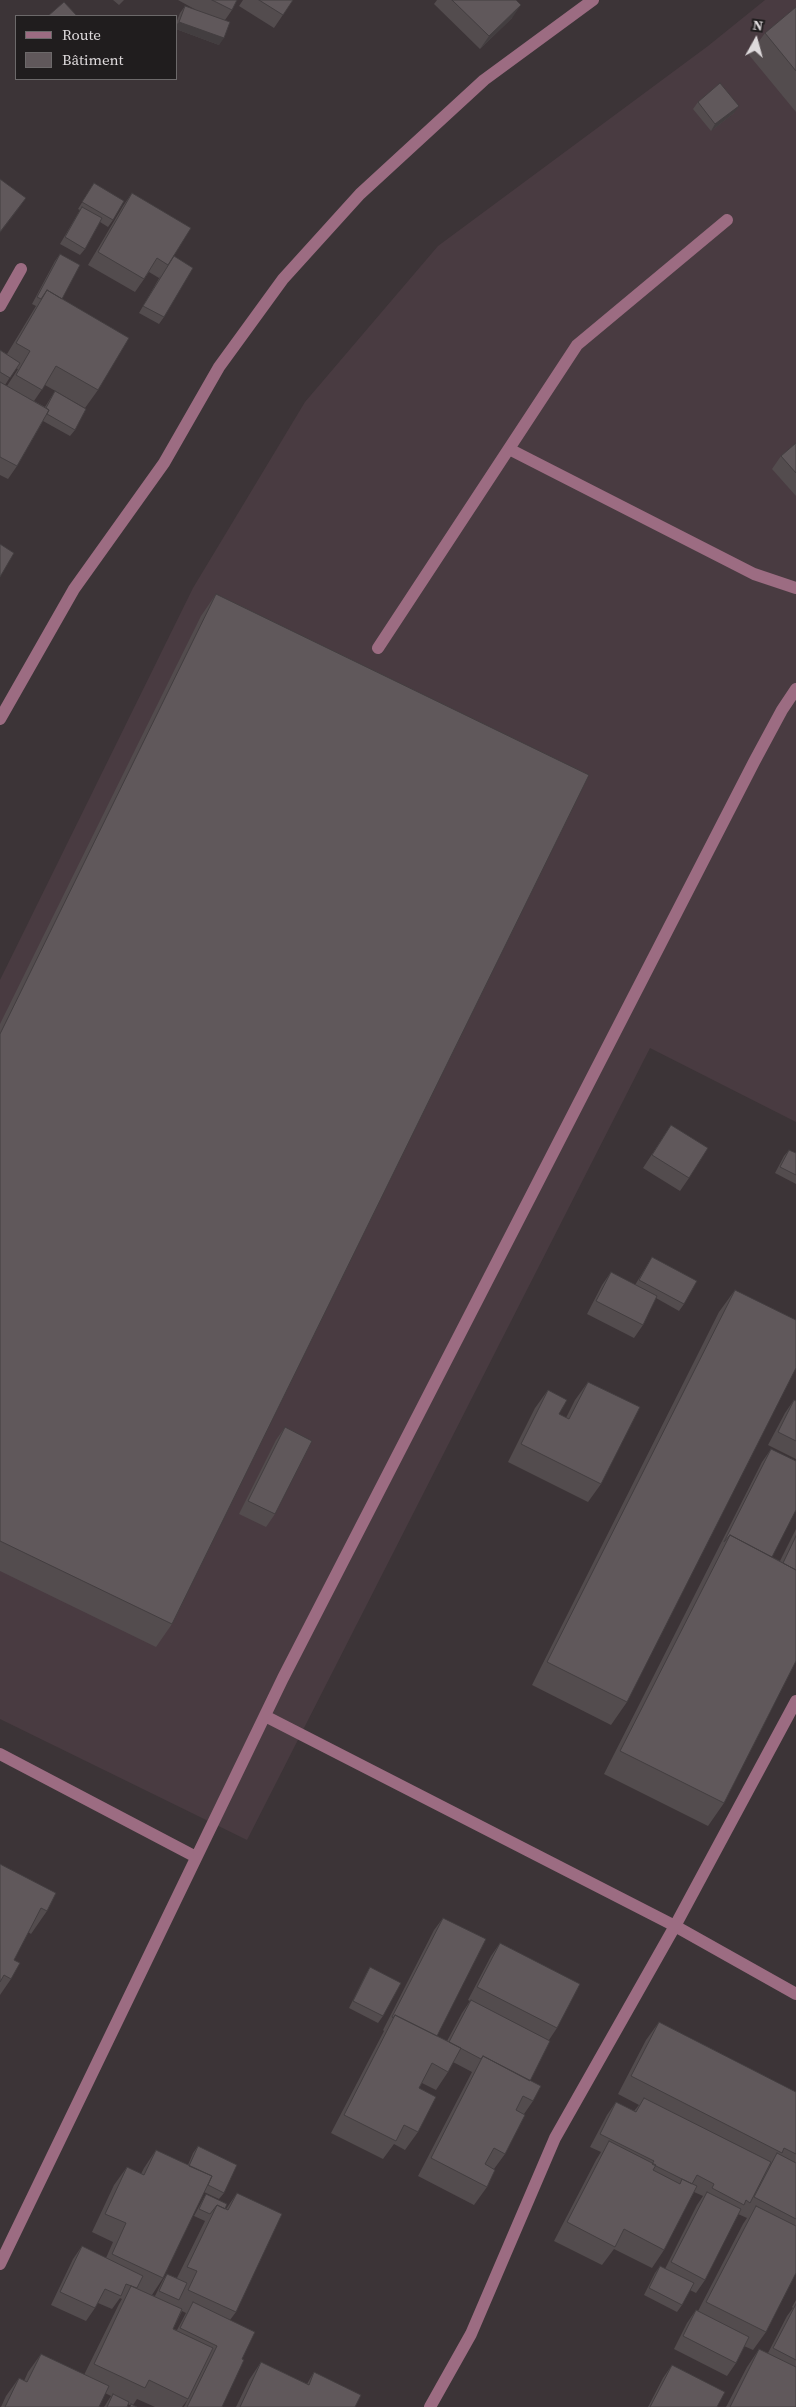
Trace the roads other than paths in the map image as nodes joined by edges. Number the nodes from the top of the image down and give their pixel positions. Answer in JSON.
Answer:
{"nodes":[{"id":1,"x":593,"y":0,"type":"edge"},
{"id":2,"x":727,"y":220,"type":"dead end"},
{"id":3,"x":21,"y":269,"type":"dead end"},
{"id":4,"x":0,"y":306,"type":"edge"},
{"id":5,"x":509,"y":449,"type":"junction"},
{"id":6,"x":796,"y":588,"type":"edge"},
{"id":7,"x":378,"y":648,"type":"dead end"},
{"id":8,"x":796,"y":689,"type":"edge"},
{"id":9,"x":0,"y":719,"type":"edge"},
{"id":10,"x":796,"y":1701,"type":"edge"},
{"id":11,"x":265,"y":1716,"type":"junction"},
{"id":12,"x":0,"y":1754,"type":"edge"},
{"id":13,"x":196,"y":1857,"type":"junction"},
{"id":14,"x":675,"y":1926,"type":"junction"},
{"id":15,"x":796,"y":1994,"type":"edge"},
{"id":16,"x":0,"y":2264,"type":"edge"},
{"id":17,"x":430,"y":2407,"type":"edge"}],
"edges":[{"from":1,"to":9,"type":"street"},
{"from":2,"to":5,"type":"street"},
{"from":3,"to":4,"type":"street"},
{"from":5,"to":6,"type":"street"},
{"from":5,"to":7,"type":"street"},
{"from":8,"to":11,"type":"street"},
{"from":10,"to":14,"type":"street"},
{"from":11,"to":13,"type":"street"},
{"from":11,"to":14,"type":"street"},
{"from":12,"to":13,"type":"street"},
{"from":13,"to":16,"type":"street"},
{"from":14,"to":15,"type":"street"},
{"from":14,"to":17,"type":"street"}]}
